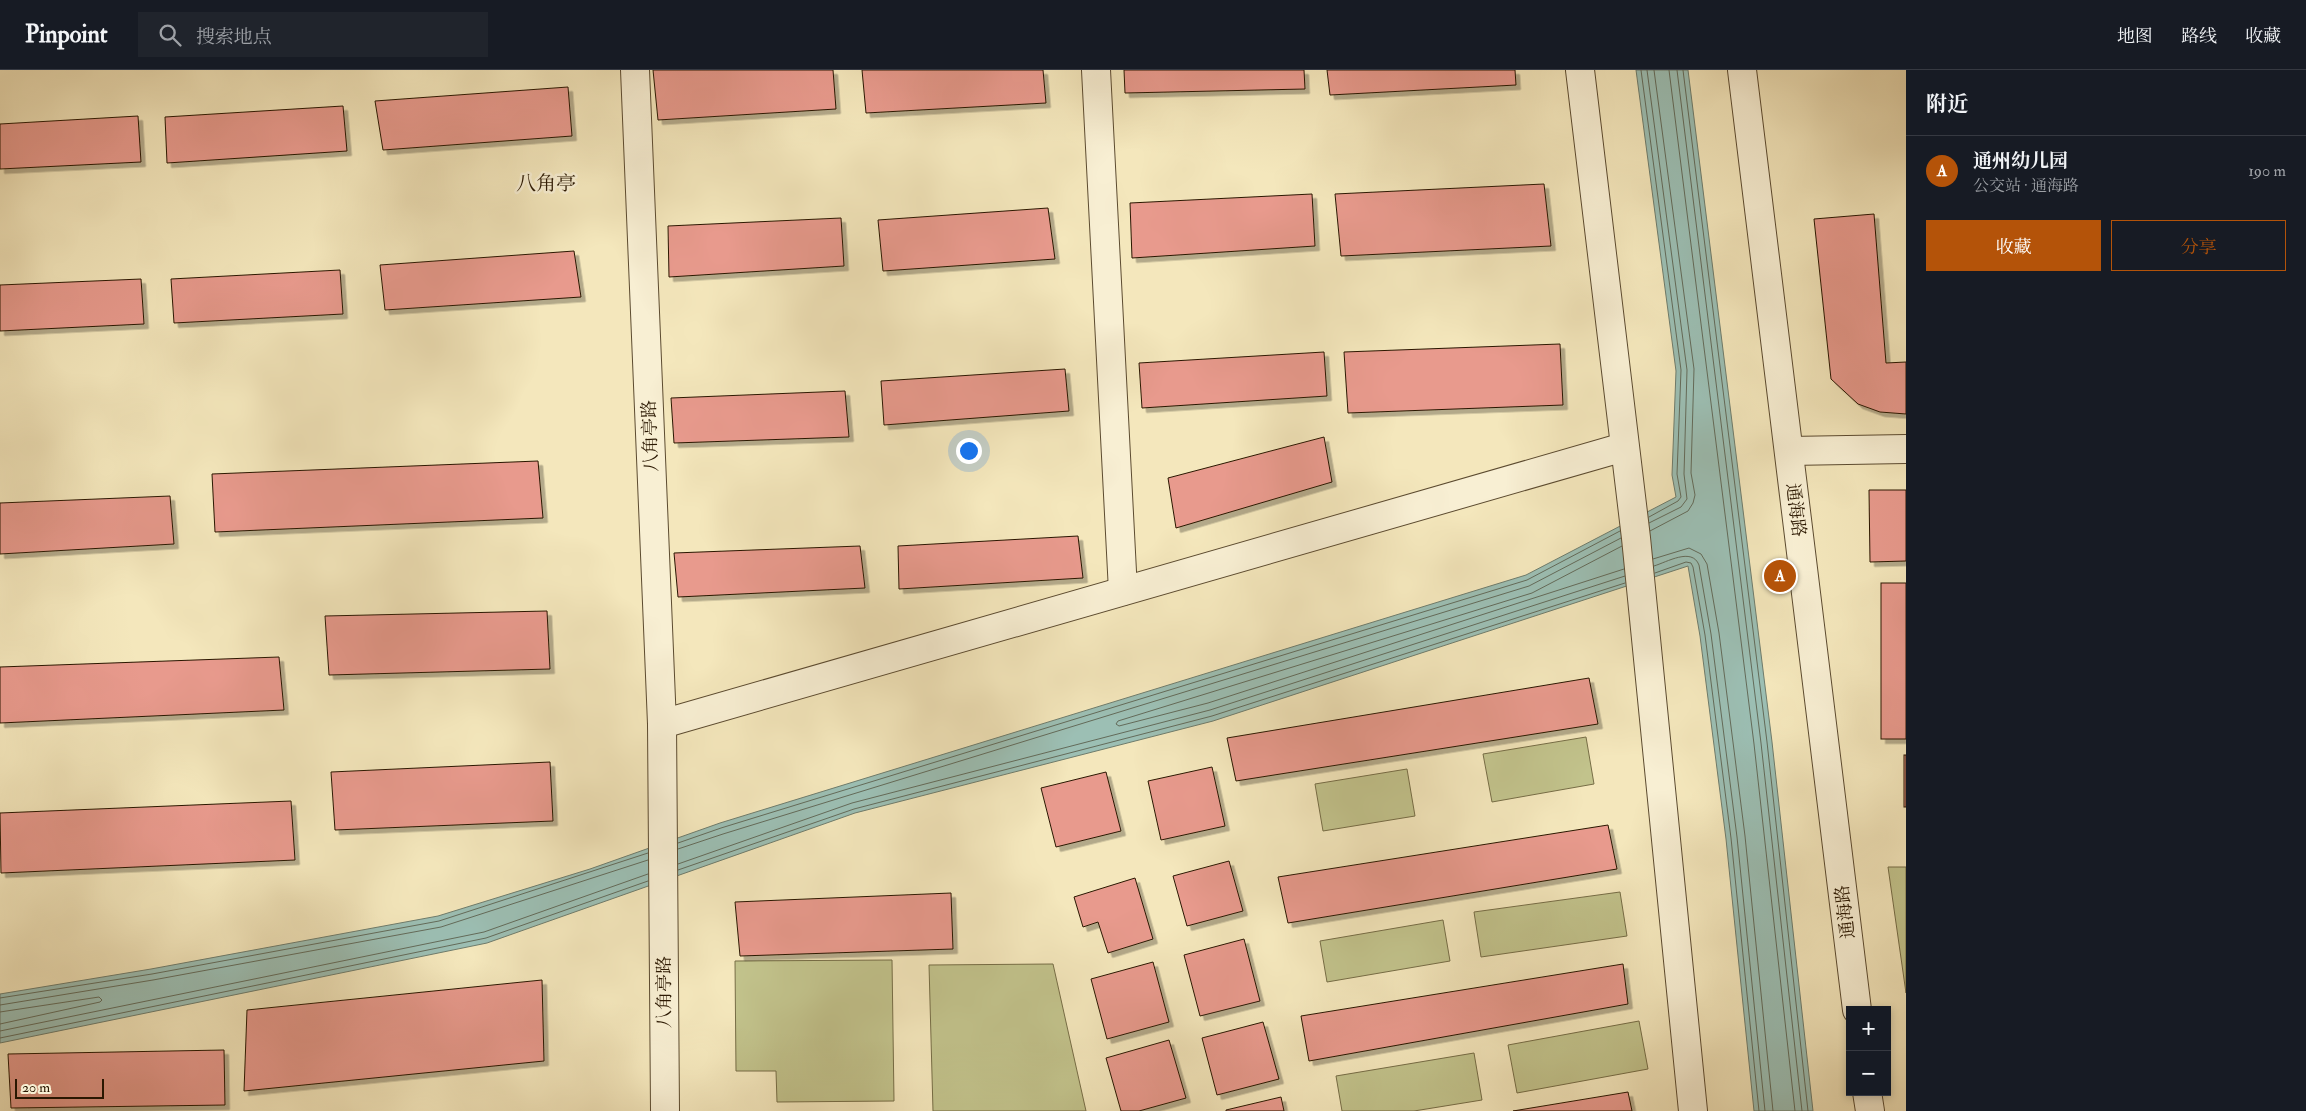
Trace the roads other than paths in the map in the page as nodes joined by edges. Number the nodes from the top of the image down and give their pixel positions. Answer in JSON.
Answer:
{"nodes":[{"id":1,"x":636,"y":70,"type":"edge"},
{"id":2,"x":1096,"y":70,"type":"edge"},
{"id":3,"x":1580,"y":70,"type":"edge"},
{"id":4,"x":1742,"y":70,"type":"edge"},
{"id":5,"x":1624,"y":447,"type":"junction"},
{"id":6,"x":1906,"y":449,"type":"edge"},
{"id":7,"x":1789,"y":451,"type":"junction"},
{"id":8,"x":1123,"y":591,"type":"junction"},
{"id":9,"x":662,"y":724,"type":"junction"},
{"id":10,"x":1857,"y":1006,"type":"edge"},
{"id":11,"x":1868,"y":1096,"type":"edge"},
{"id":12,"x":665,"y":1111,"type":"edge"},
{"id":13,"x":1693,"y":1111,"type":"edge"},
{"id":14,"x":1870,"y":1111,"type":"edge"}],
"edges":[{"from":1,"to":9,"type":"street","name":"八角亭路"},
{"from":2,"to":8,"type":"street"},
{"from":3,"to":5,"type":"street"},
{"from":4,"to":7,"type":"street","name":"通海路"},
{"from":5,"to":8,"type":"street"},
{"from":5,"to":13,"type":"street"},
{"from":6,"to":7,"type":"street"},
{"from":7,"to":10,"type":"street","name":"通海路"},
{"from":8,"to":9,"type":"street"},
{"from":9,"to":12,"type":"street","name":"八角亭路"},
{"from":11,"to":14,"type":"street"}]}
